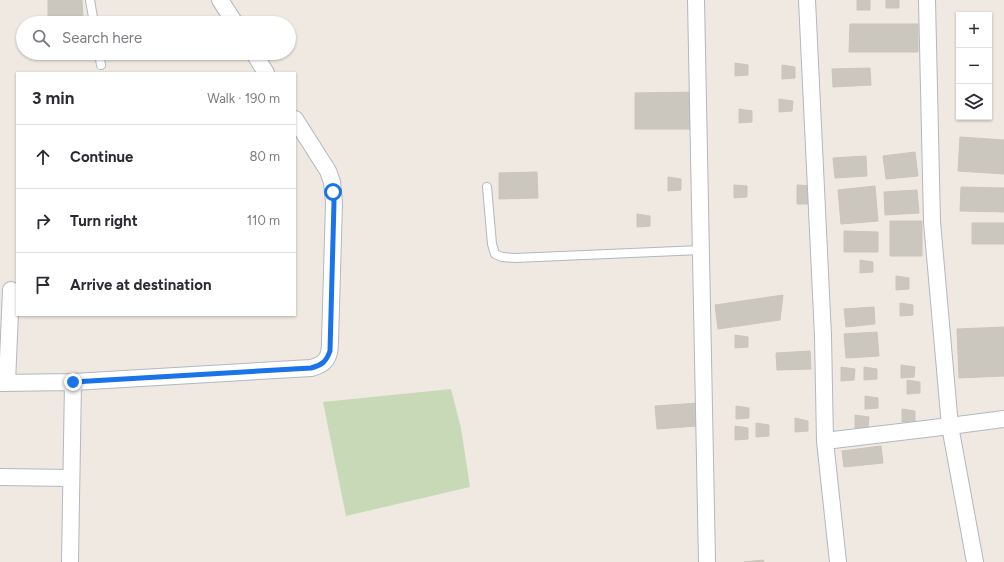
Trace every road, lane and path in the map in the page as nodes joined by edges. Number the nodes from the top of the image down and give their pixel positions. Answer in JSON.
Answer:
{"nodes":[{"id":1,"x":90,"y":0,"type":"edge"},
{"id":2,"x":220,"y":0,"type":"edge"},
{"id":3,"x":696,"y":0,"type":"edge"},
{"id":4,"x":807,"y":0,"type":"edge"},
{"id":5,"x":927,"y":0,"type":"edge"},
{"id":6,"x":93,"y":16,"type":"edge"},
{"id":7,"x":230,"y":16,"type":"edge"},
{"id":8,"x":100,"y":60,"type":"edge"},
{"id":9,"x":258,"y":60,"type":"edge"},
{"id":10,"x":101,"y":65,"type":"dead end"},
{"id":11,"x":265,"y":72,"type":"edge"},
{"id":12,"x":297,"y":126,"type":"edge"},
{"id":13,"x":487,"y":187,"type":"dead end"},
{"id":14,"x":701,"y":250,"type":"junction"},
{"id":15,"x":11,"y":290,"type":"dead end"},
{"id":16,"x":73,"y":382,"type":"junction"},
{"id":17,"x":4,"y":383,"type":"edge"},
{"id":18,"x":1004,"y":419,"type":"edge"},
{"id":19,"x":950,"y":426,"type":"junction"},
{"id":20,"x":825,"y":442,"type":"junction"},
{"id":21,"x":0,"y":477,"type":"edge"},
{"id":22,"x":71,"y":478,"type":"junction"},
{"id":23,"x":70,"y":562,"type":"edge"},
{"id":24,"x":707,"y":562,"type":"edge"},
{"id":25,"x":838,"y":562,"type":"edge"},
{"id":26,"x":975,"y":562,"type":"edge"}],
"edges":[{"from":1,"to":6,"type":"lane"},
{"from":2,"to":7,"type":"street"},
{"from":3,"to":14,"type":"street"},
{"from":4,"to":20,"type":"street"},
{"from":5,"to":19,"type":"street"},
{"from":8,"to":10,"type":"lane"},
{"from":9,"to":11,"type":"street"},
{"from":12,"to":16,"type":"street"},
{"from":13,"to":14,"type":"lane"},
{"from":14,"to":24,"type":"street"},
{"from":15,"to":17,"type":"street"},
{"from":16,"to":17,"type":"street"},
{"from":16,"to":22,"type":"street"},
{"from":18,"to":19,"type":"street"},
{"from":19,"to":20,"type":"street"},
{"from":19,"to":26,"type":"street"},
{"from":20,"to":25,"type":"street"},
{"from":21,"to":22,"type":"street"},
{"from":22,"to":23,"type":"street"}]}
